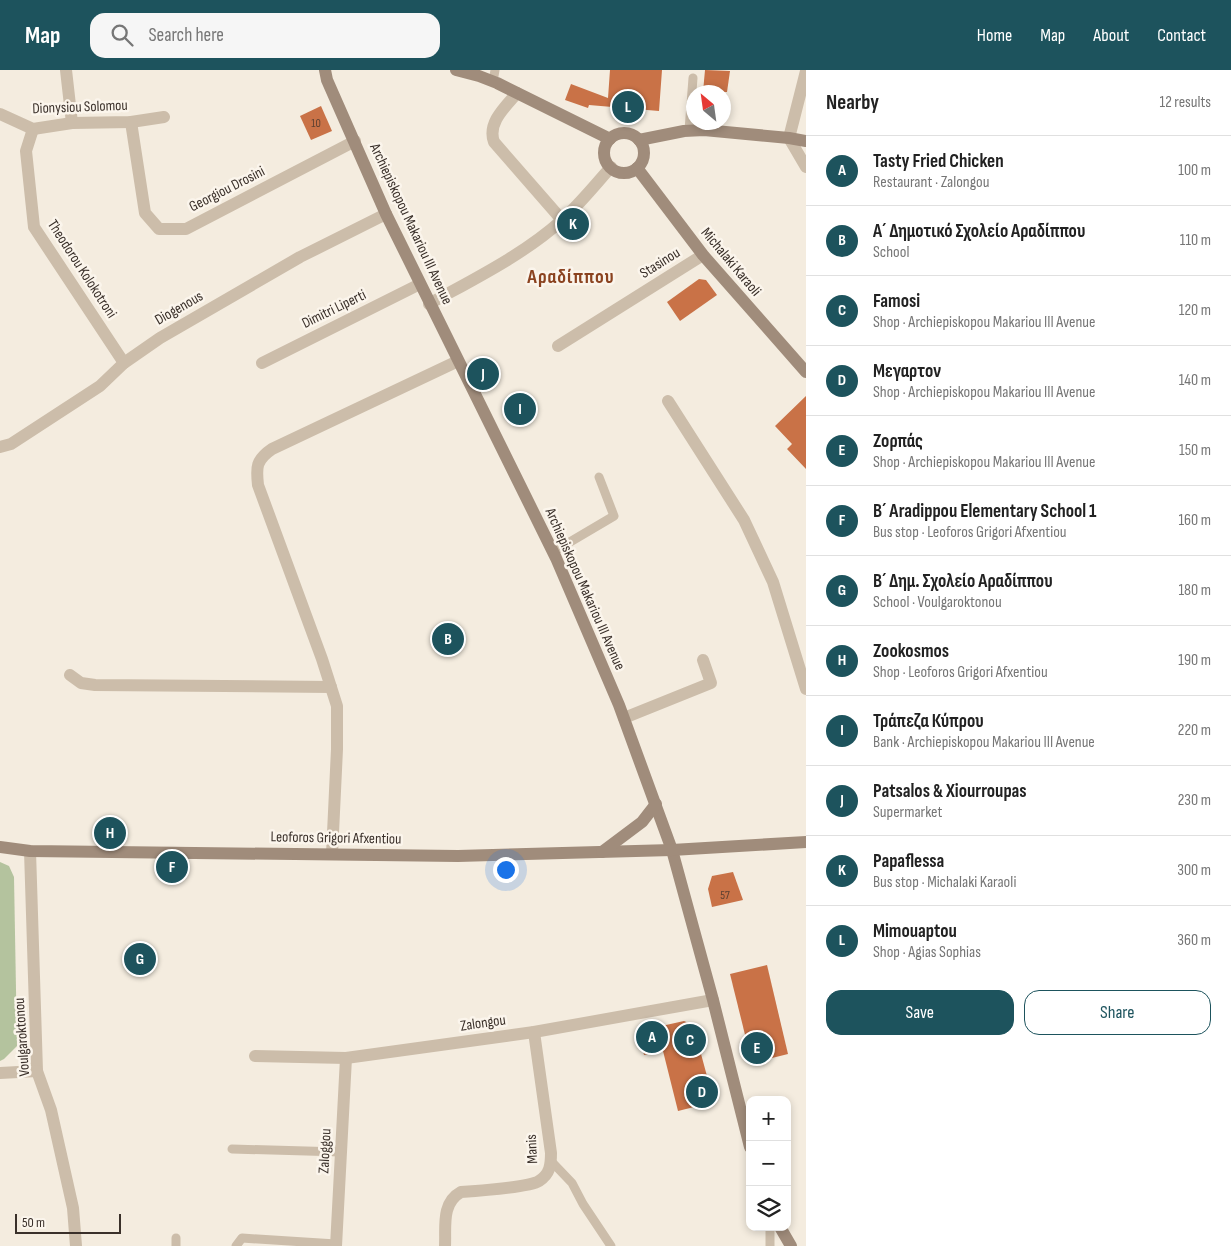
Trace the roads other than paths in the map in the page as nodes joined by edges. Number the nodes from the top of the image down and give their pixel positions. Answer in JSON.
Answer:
{"nodes":[{"id":1,"x":66,"y":70,"type":"edge"},
{"id":2,"x":456,"y":70,"type":"edge"},
{"id":3,"x":806,"y":71,"type":"edge"},
{"id":4,"x":328,"y":73,"type":"edge"},
{"id":5,"x":494,"y":76,"type":"edge"},
{"id":6,"x":693,"y":78,"type":"dead end"},
{"id":7,"x":692,"y":85,"type":"edge"},
{"id":8,"x":516,"y":92,"type":"junction"},
{"id":9,"x":0,"y":114,"type":"edge"},
{"id":10,"x":164,"y":117,"type":"dead end"},
{"id":11,"x":130,"y":122,"type":"junction"},
{"id":12,"x":72,"y":123,"type":"junction"},
{"id":13,"x":33,"y":129,"type":"junction"},
{"id":14,"x":689,"y":130,"type":"edge"},
{"id":15,"x":704,"y":130,"type":"edge"},
{"id":16,"x":789,"y":138,"type":"junction"},
{"id":17,"x":610,"y":139,"type":"junction"},
{"id":18,"x":639,"y":140,"type":"junction"},
{"id":19,"x":354,"y":141,"type":"junction"},
{"id":20,"x":806,"y":142,"type":"edge"},
{"id":21,"x":611,"y":167,"type":"junction"},
{"id":22,"x":806,"y":167,"type":"edge"},
{"id":23,"x":637,"y":168,"type":"junction"},
{"id":24,"x":386,"y":214,"type":"junction"},
{"id":25,"x":562,"y":220,"type":"junction"},
{"id":26,"x":703,"y":255,"type":"junction"},
{"id":27,"x":420,"y":284,"type":"junction"},
{"id":28,"x":430,"y":304,"type":"junction"},
{"id":29,"x":558,"y":346,"type":"dead end"},
{"id":30,"x":458,"y":361,"type":"junction"},
{"id":31,"x":124,"y":363,"type":"junction"},
{"id":32,"x":262,"y":363,"type":"dead end"},
{"id":33,"x":806,"y":372,"type":"edge"},
{"id":34,"x":668,"y":401,"type":"dead end"},
{"id":35,"x":0,"y":447,"type":"edge"},
{"id":36,"x":599,"y":477,"type":"dead end"},
{"id":37,"x":553,"y":552,"type":"junction"},
{"id":38,"x":703,"y":660,"type":"dead end"},
{"id":39,"x":70,"y":675,"type":"dead end"},
{"id":40,"x":331,"y":687,"type":"junction"},
{"id":41,"x":806,"y":689,"type":"edge"},
{"id":42,"x":624,"y":718,"type":"junction"},
{"id":43,"x":656,"y":804,"type":"junction"},
{"id":44,"x":0,"y":846,"type":"edge"},
{"id":45,"x":805,"y":846,"type":"edge"},
{"id":46,"x":672,"y":850,"type":"junction"},
{"id":47,"x":30,"y":851,"type":"junction"},
{"id":48,"x":602,"y":852,"type":"junction"},
{"id":49,"x":332,"y":854,"type":"junction"},
{"id":50,"x":713,"y":1000,"type":"junction"},
{"id":51,"x":534,"y":1032,"type":"junction"},
{"id":52,"x":255,"y":1056,"type":"dead end"},
{"id":53,"x":346,"y":1058,"type":"junction"},
{"id":54,"x":37,"y":1072,"type":"junction"},
{"id":55,"x":0,"y":1073,"type":"edge"},
{"id":56,"x":748,"y":1141,"type":"edge"},
{"id":57,"x":232,"y":1149,"type":"dead end"},
{"id":58,"x":341,"y":1152,"type":"junction"},
{"id":59,"x":551,"y":1161,"type":"junction"},
{"id":60,"x":770,"y":1231,"type":"edge"},
{"id":61,"x":782,"y":1231,"type":"edge"},
{"id":62,"x":336,"y":1245,"type":"edge"},
{"id":63,"x":76,"y":1246,"type":"edge"},
{"id":64,"x":236,"y":1246,"type":"edge"},
{"id":65,"x":445,"y":1246,"type":"edge"},
{"id":66,"x":611,"y":1246,"type":"edge"},
{"id":67,"x":770,"y":1246,"type":"edge"},
{"id":68,"x":791,"y":1246,"type":"edge"}],
"edges":[{"from":1,"to":12,"type":"street"},
{"from":2,"to":5,"type":"main road"},
{"from":3,"to":16,"type":"street"},
{"from":4,"to":19,"type":"main road","name":"Archiepiskopou Makariou III Avenue"},
{"from":5,"to":8,"type":"main road"},
{"from":6,"to":7,"type":"lane"},
{"from":8,"to":17,"type":"main road"},
{"from":8,"to":25,"type":"street"},
{"from":9,"to":13,"type":"street","name":"Dionysiou Solomou"},
{"from":10,"to":11,"type":"street","name":"Dionysiou Solomou"},
{"from":11,"to":12,"type":"street","name":"Dionysiou Solomou"},
{"from":11,"to":19,"type":"street","name":"Georgiou Drosini"},
{"from":12,"to":13,"type":"street","name":"Dionysiou Solomou"},
{"from":13,"to":31,"type":"street","name":"Theodorou Kolokotroni"},
{"from":14,"to":18,"type":"main road"},
{"from":15,"to":16,"type":"main road"},
{"from":16,"to":20,"type":"main road"},
{"from":16,"to":22,"type":"street"},
{"from":17,"to":18,"type":"main road"},
{"from":17,"to":21,"type":"main road"},
{"from":18,"to":23,"type":"main road"},
{"from":19,"to":24,"type":"main road","name":"Archiepiskopou Makariou III Avenue"},
{"from":21,"to":23,"type":"main road"},
{"from":21,"to":25,"type":"street"},
{"from":23,"to":26,"type":"main road","name":"Michalaki Karaoli"},
{"from":24,"to":27,"type":"main road","name":"Archiepiskopou Makariou III Avenue"},
{"from":24,"to":31,"type":"street","name":"Diogenous"},
{"from":25,"to":28,"type":"street"},
{"from":26,"to":29,"type":"street","name":"Stasinou"},
{"from":26,"to":33,"type":"main road","name":"Michalaki Karaoli"},
{"from":27,"to":28,"type":"main road","name":"Archiepiskopou Makariou III Avenue"},
{"from":27,"to":32,"type":"street","name":"Dimitri Liperti"},
{"from":28,"to":30,"type":"main road","name":"Archiepiskopou Makariou III Avenue"},
{"from":30,"to":37,"type":"main road","name":"Archiepiskopou Makariou III Avenue"},
{"from":30,"to":40,"type":"street"},
{"from":31,"to":35,"type":"street","name":"Diogenous"},
{"from":34,"to":41,"type":"street"},
{"from":36,"to":37,"type":"lane"},
{"from":37,"to":42,"type":"main road","name":"Archiepiskopou Makariou III Avenue"},
{"from":38,"to":42,"type":"street"},
{"from":39,"to":40,"type":"street"},
{"from":40,"to":49,"type":"street"},
{"from":42,"to":43,"type":"main road","name":"Archiepiskopou Makariou III Avenue"},
{"from":43,"to":46,"type":"main road","name":"Archiepiskopou Makariou III Avenue"},
{"from":43,"to":48,"type":"main road"},
{"from":44,"to":47,"type":"main road","name":"Leoforos Grigori Afxentiou"},
{"from":45,"to":46,"type":"main road","name":"Leoforos Grigori Afxentiou"},
{"from":46,"to":48,"type":"main road","name":"Leoforos Grigori Afxentiou"},
{"from":46,"to":50,"type":"main road","name":"Archiepiskopou Makariou III Avenue"},
{"from":47,"to":49,"type":"main road","name":"Leoforos Grigori Afxentiou"},
{"from":47,"to":54,"type":"street","name":"Voulgaroktonou"},
{"from":48,"to":49,"type":"main road","name":"Leoforos Grigori Afxentiou"},
{"from":50,"to":51,"type":"street","name":"Zalongou"},
{"from":50,"to":56,"type":"main road","name":"Archiepiskopou Makariou III Avenue"},
{"from":51,"to":53,"type":"street","name":"Zalongou"},
{"from":51,"to":59,"type":"street","name":"Manis"},
{"from":52,"to":53,"type":"street","name":"Zalongou"},
{"from":53,"to":58,"type":"street","name":"Zaloggou"},
{"from":54,"to":55,"type":"street"},
{"from":54,"to":63,"type":"street","name":"Voulgaroktonou"},
{"from":57,"to":58,"type":"lane"},
{"from":58,"to":62,"type":"street","name":"Zaloggou"},
{"from":59,"to":65,"type":"street","name":"Manis"},
{"from":59,"to":66,"type":"lane"},
{"from":60,"to":67,"type":"lane"},
{"from":61,"to":68,"type":"main road"},
{"from":62,"to":64,"type":"lane"}]}
